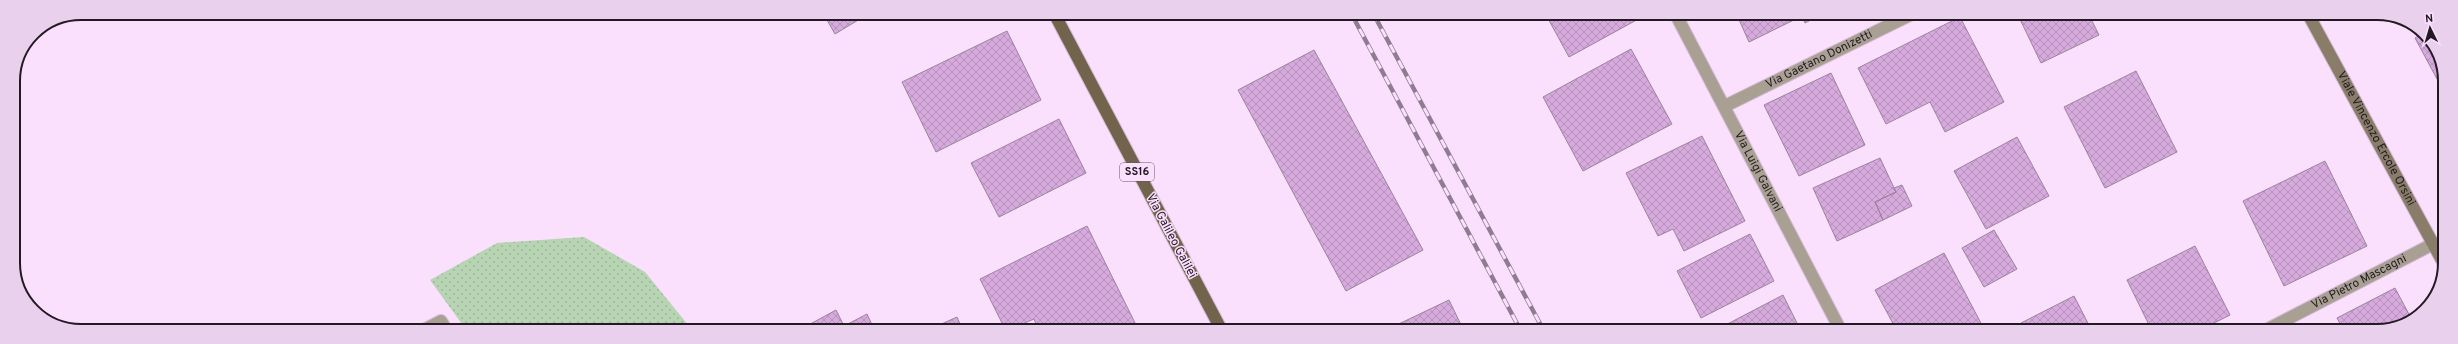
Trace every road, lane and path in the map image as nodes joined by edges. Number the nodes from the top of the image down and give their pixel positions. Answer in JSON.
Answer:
{"nodes":[{"id":1,"x":1058,"y":20,"type":"edge"},
{"id":2,"x":1679,"y":20,"type":"edge"},
{"id":3,"x":1900,"y":20,"type":"edge"},
{"id":4,"x":2311,"y":20,"type":"edge"},
{"id":5,"x":1725,"y":106,"type":"junction"},
{"id":6,"x":2433,"y":244,"type":"junction"},
{"id":7,"x":2438,"y":253,"type":"edge"},
{"id":8,"x":435,"y":324,"type":"edge"},
{"id":9,"x":444,"y":324,"type":"edge"},
{"id":10,"x":1218,"y":324,"type":"edge"},
{"id":11,"x":1837,"y":324,"type":"edge"},
{"id":12,"x":2278,"y":324,"type":"edge"}],
"edges":[{"from":1,"to":10,"type":"main road","name":"Via Galileo Galilei","number":"SS16"},
{"from":2,"to":5,"type":"street","name":"Via Luigi Galvani"},
{"from":3,"to":5,"type":"street","name":"Via Gaetano Donizetti"},
{"from":4,"to":6,"type":"street","name":"Viale Vincenzo Ercole Orsini"},
{"from":5,"to":11,"type":"street","name":"Via Luigi Galvani"},
{"from":6,"to":7,"type":"street","name":"Viale Vincenzo Ercole Orsini"},
{"from":6,"to":12,"type":"street","name":"Via Pietro Mascagni"},
{"from":8,"to":9,"type":"street"}]}
